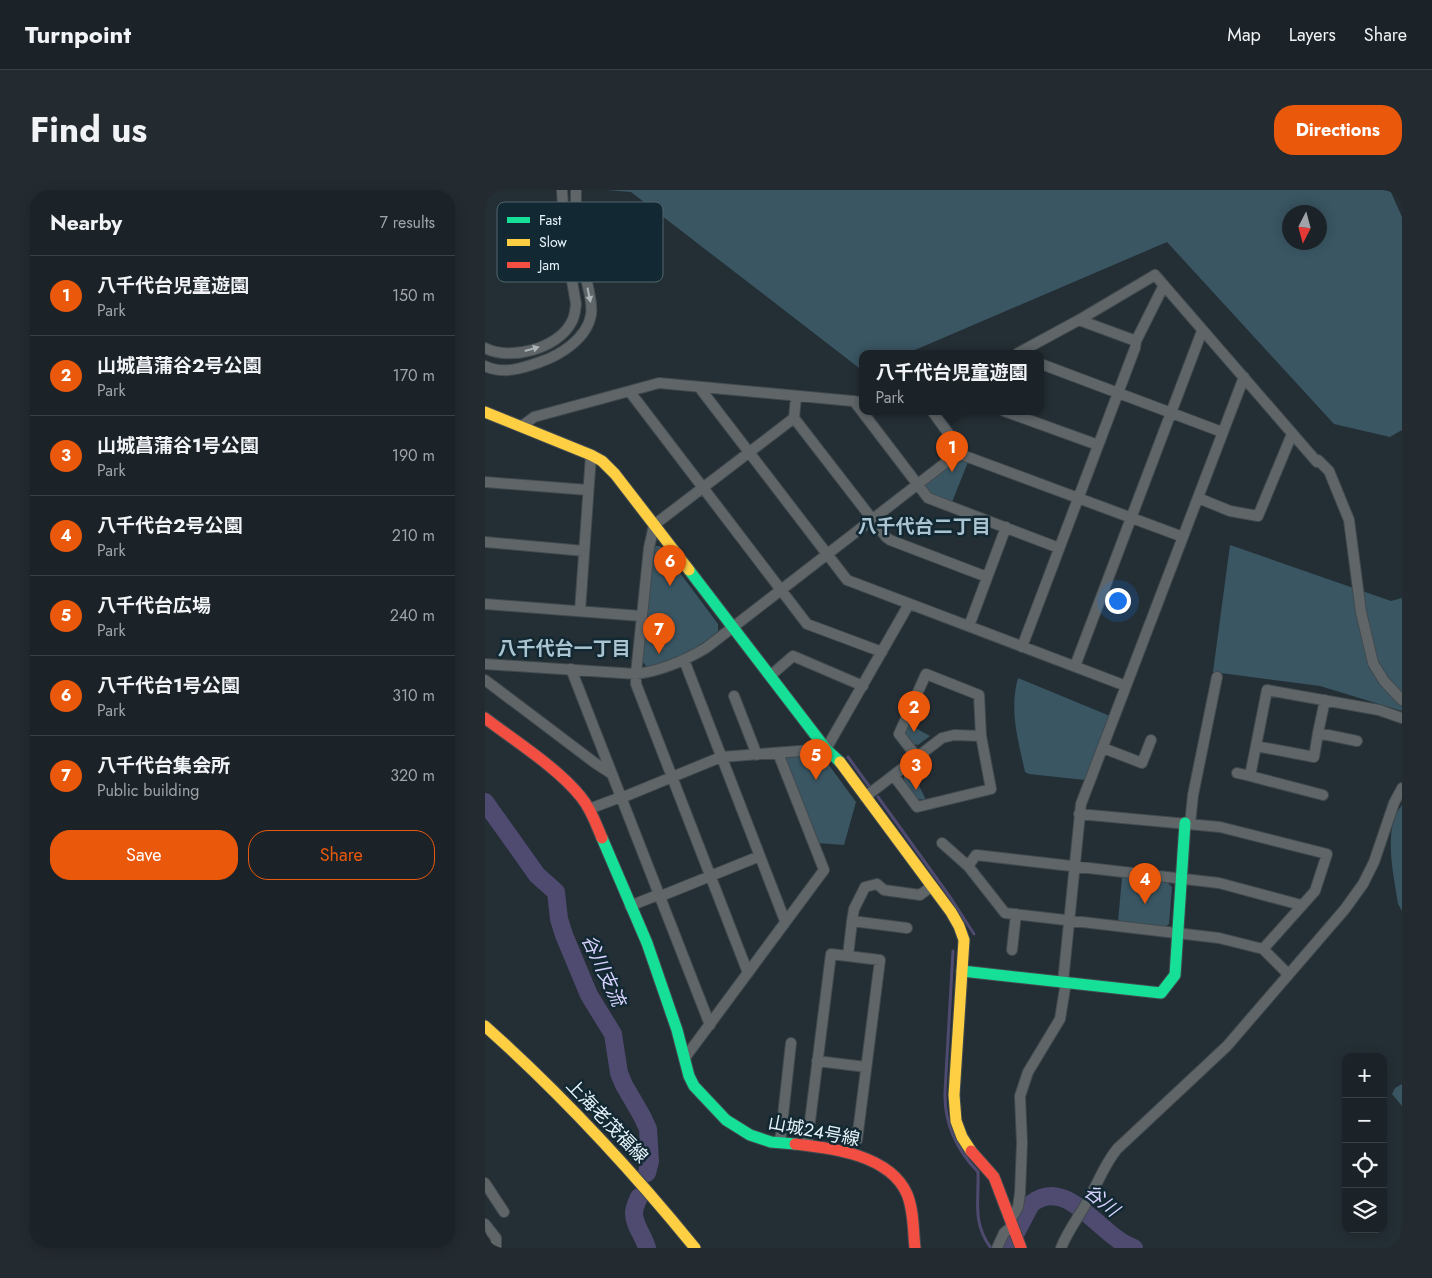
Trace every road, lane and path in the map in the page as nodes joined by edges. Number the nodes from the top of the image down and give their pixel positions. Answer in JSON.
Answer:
{"nodes":[{"id":1,"x":572,"y":282,"type":"edge"},
{"id":2,"x":587,"y":282,"type":"edge"},
{"id":3,"x":1164,"y":285,"type":"junction"},
{"id":4,"x":1079,"y":320,"type":"junction"},
{"id":5,"x":1202,"y":331,"type":"junction"},
{"id":6,"x":1136,"y":341,"type":"junction"},
{"id":7,"x":485,"y":348,"type":"edge"},
{"id":8,"x":1024,"y":350,"type":"edge"},
{"id":9,"x":1044,"y":365,"type":"edge"},
{"id":10,"x":485,"y":366,"type":"edge"},
{"id":11,"x":1244,"y":377,"type":"junction"},
{"id":12,"x":699,"y":387,"type":"junction"},
{"id":13,"x":630,"y":392,"type":"junction"},
{"id":14,"x":1118,"y":394,"type":"junction"},
{"id":15,"x":796,"y":397,"type":"junction"},
{"id":16,"x":859,"y":402,"type":"edge"},
{"id":17,"x":485,"y":412,"type":"edge"},
{"id":18,"x":1170,"y":413,"type":"junction"},
{"id":19,"x":868,"y":415,"type":"edge"},
{"id":20,"x":935,"y":415,"type":"edge"},
{"id":21,"x":1016,"y":415,"type":"edge"},
{"id":22,"x":794,"y":418,"type":"junction"},
{"id":23,"x":522,"y":426,"type":"junction"},
{"id":24,"x":1223,"y":432,"type":"junction"},
{"id":25,"x":1292,"y":434,"type":"junction"},
{"id":26,"x":1098,"y":446,"type":"junction"},
{"id":27,"x":962,"y":450,"type":"junction"},
{"id":28,"x":749,"y":452,"type":"junction"},
{"id":29,"x":591,"y":455,"type":"junction"},
{"id":30,"x":485,"y":482,"type":"edge"},
{"id":31,"x":917,"y":484,"type":"junction"},
{"id":32,"x":703,"y":487,"type":"junction"},
{"id":33,"x":589,"y":490,"type":"junction"},
{"id":34,"x":1078,"y":498,"type":"junction"},
{"id":35,"x":1197,"y":498,"type":"junction"},
{"id":36,"x":1131,"y":518,"type":"junction"},
{"id":37,"x":872,"y":519,"type":"junction"},
{"id":38,"x":654,"y":525,"type":"junction"},
{"id":39,"x":1006,"y":527,"type":"junction"},
{"id":40,"x":1183,"y":537,"type":"junction"},
{"id":41,"x":485,"y":542,"type":"edge"},
{"id":42,"x":1059,"y":548,"type":"junction"},
{"id":43,"x":584,"y":551,"type":"junction"},
{"id":44,"x":826,"y":554,"type":"junction"},
{"id":45,"x":987,"y":577,"type":"junction"},
{"id":46,"x":781,"y":588,"type":"junction"},
{"id":47,"x":485,"y":604,"type":"edge"},
{"id":48,"x":909,"y":604,"type":"junction"},
{"id":49,"x":580,"y":611,"type":"junction"},
{"id":50,"x":641,"y":616,"type":"junction"},
{"id":51,"x":969,"y":626,"type":"junction"},
{"id":52,"x":732,"y":627,"type":"junction"},
{"id":53,"x":1022,"y":646,"type":"junction"},
{"id":54,"x":882,"y":652,"type":"junction"},
{"id":55,"x":684,"y":660,"type":"junction"},
{"id":56,"x":485,"y":664,"type":"edge"},
{"id":57,"x":1075,"y":666,"type":"junction"},
{"id":58,"x":571,"y":669,"type":"junction"},
{"id":59,"x":636,"y":674,"type":"junction"},
{"id":60,"x":770,"y":676,"type":"junction"},
{"id":61,"x":1217,"y":677,"type":"dead end"},
{"id":62,"x":485,"y":680,"type":"edge"},
{"id":63,"x":863,"y":686,"type":"junction"},
{"id":64,"x":1127,"y":686,"type":"junction"},
{"id":65,"x":734,"y":696,"type":"dead end"},
{"id":66,"x":1325,"y":700,"type":"junction"},
{"id":67,"x":1402,"y":700,"type":"edge"},
{"id":68,"x":485,"y":718,"type":"edge"},
{"id":69,"x":1402,"y":718,"type":"edge"},
{"id":70,"x":1318,"y":733,"type":"junction"},
{"id":71,"x":981,"y":736,"type":"junction"},
{"id":72,"x":1151,"y":740,"type":"dead end"},
{"id":73,"x":1357,"y":741,"type":"dead end"},
{"id":74,"x":1256,"y":746,"type":"junction"},
{"id":75,"x":1103,"y":748,"type":"junction"},
{"id":76,"x":826,"y":749,"type":"junction"},
{"id":77,"x":778,"y":753,"type":"junction"},
{"id":78,"x":757,"y":755,"type":"junction"},
{"id":79,"x":917,"y":757,"type":"junction"},
{"id":80,"x":721,"y":758,"type":"junction"},
{"id":81,"x":1237,"y":773,"type":"dead end"},
{"id":82,"x":612,"y":774,"type":"junction"},
{"id":83,"x":894,"y":776,"type":"junction"},
{"id":84,"x":1250,"y":776,"type":"junction"},
{"id":85,"x":672,"y":778,"type":"junction"},
{"id":86,"x":1402,"y":788,"type":"edge"},
{"id":87,"x":1323,"y":795,"type":"dead end"},
{"id":88,"x":621,"y":797,"type":"junction"},
{"id":89,"x":865,"y":797,"type":"junction"},
{"id":90,"x":589,"y":809,"type":"junction"},
{"id":91,"x":1079,"y":814,"type":"junction"},
{"id":92,"x":1188,"y":823,"type":"junction"},
{"id":93,"x":942,"y":843,"type":"dead end"},
{"id":94,"x":760,"y":856,"type":"junction"},
{"id":95,"x":968,"y":866,"type":"junction"},
{"id":96,"x":1074,"y":867,"type":"junction"},
{"id":97,"x":710,"y":876,"type":"junction"},
{"id":98,"x":1181,"y":879,"type":"junction"},
{"id":99,"x":932,"y":886,"type":"junction"},
{"id":100,"x":660,"y":895,"type":"junction"},
{"id":101,"x":1301,"y":905,"type":"junction"},
{"id":102,"x":631,"y":906,"type":"junction"},
{"id":103,"x":1016,"y":914,"type":"junction"},
{"id":104,"x":1069,"y":920,"type":"junction"},
{"id":105,"x":785,"y":921,"type":"junction"},
{"id":106,"x":852,"y":921,"type":"junction"},
{"id":107,"x":907,"y":928,"type":"dead end"},
{"id":108,"x":1178,"y":934,"type":"junction"},
{"id":109,"x":1263,"y":949,"type":"junction"},
{"id":110,"x":1012,"y":950,"type":"dead end"},
{"id":111,"x":848,"y":956,"type":"junction"},
{"id":112,"x":963,"y":971,"type":"junction"},
{"id":113,"x":748,"y":973,"type":"junction"},
{"id":114,"x":1288,"y":974,"type":"junction"},
{"id":115,"x":1065,"y":982,"type":"junction"},
{"id":116,"x":711,"y":1025,"type":"junction"},
{"id":117,"x":485,"y":1026,"type":"edge"},
{"id":118,"x":791,"y":1043,"type":"dead end"},
{"id":119,"x":684,"y":1059,"type":"junction"},
{"id":120,"x":817,"y":1061,"type":"junction"},
{"id":121,"x":866,"y":1067,"type":"junction"},
{"id":122,"x":857,"y":1140,"type":"dead end"},
{"id":123,"x":780,"y":1143,"type":"junction"},
{"id":124,"x":807,"y":1145,"type":"junction"},
{"id":125,"x":486,"y":1188,"type":"edge"},
{"id":126,"x":504,"y":1212,"type":"dead end"},
{"id":127,"x":485,"y":1224,"type":"edge"},
{"id":128,"x":1012,"y":1224,"type":"junction"},
{"id":129,"x":496,"y":1248,"type":"edge"},
{"id":130,"x":695,"y":1248,"type":"edge"},
{"id":131,"x":915,"y":1248,"type":"edge"},
{"id":132,"x":997,"y":1248,"type":"edge"},
{"id":133,"x":1021,"y":1248,"type":"edge"},
{"id":134,"x":1061,"y":1248,"type":"edge"}],
"edges":[{"from":7,"to":1,"type":"street","one_way":true},
{"from":2,"to":10,"type":"street","one_way":true},
{"from":3,"to":4,"type":"street"},
{"from":3,"to":5,"type":"street"},
{"from":3,"to":6,"type":"street"},
{"from":4,"to":6,"type":"street"},
{"from":4,"to":8,"type":"street"},
{"from":5,"to":11,"type":"street"},
{"from":5,"to":18,"type":"street"},
{"from":6,"to":14,"type":"street"},
{"from":9,"to":14,"type":"street"},
{"from":11,"to":24,"type":"street"},
{"from":11,"to":25,"type":"street"},
{"from":12,"to":13,"type":"street"},
{"from":12,"to":15,"type":"street"},
{"from":12,"to":28,"type":"street"},
{"from":13,"to":23,"type":"street"},
{"from":13,"to":32,"type":"street"},
{"from":14,"to":18,"type":"street"},
{"from":14,"to":26,"type":"street"},
{"from":15,"to":16,"type":"street"},
{"from":15,"to":22,"type":"street"},
{"from":17,"to":23,"type":"street"},
{"from":18,"to":24,"type":"street"},
{"from":18,"to":36,"type":"street"},
{"from":19,"to":31,"type":"street"},
{"from":20,"to":27,"type":"street"},
{"from":21,"to":26,"type":"street"},
{"from":22,"to":28,"type":"street"},
{"from":22,"to":37,"type":"street"},
{"from":23,"to":29,"type":"street"},
{"from":24,"to":35,"type":"street"},
{"from":25,"to":35,"type":"street"},
{"from":25,"to":67,"type":"street"},
{"from":26,"to":34,"type":"street"},
{"from":27,"to":31,"type":"street"},
{"from":27,"to":34,"type":"street"},
{"from":28,"to":32,"type":"street"},
{"from":28,"to":44,"type":"street"},
{"from":29,"to":33,"type":"street"},
{"from":29,"to":38,"type":"street"},
{"from":30,"to":33,"type":"street"},
{"from":31,"to":37,"type":"street"},
{"from":31,"to":39,"type":"street"},
{"from":32,"to":38,"type":"street"},
{"from":32,"to":46,"type":"street"},
{"from":33,"to":43,"type":"street"},
{"from":34,"to":36,"type":"street"},
{"from":34,"to":42,"type":"street"},
{"from":35,"to":40,"type":"street"},
{"from":36,"to":40,"type":"street"},
{"from":36,"to":57,"type":"street"},
{"from":37,"to":44,"type":"street"},
{"from":37,"to":45,"type":"street"},
{"from":38,"to":50,"type":"street"},
{"from":38,"to":52,"type":"street"},
{"from":39,"to":42,"type":"street"},
{"from":39,"to":45,"type":"street"},
{"from":40,"to":64,"type":"street"},
{"from":41,"to":43,"type":"street"},
{"from":42,"to":53,"type":"street"},
{"from":43,"to":49,"type":"street"},
{"from":44,"to":46,"type":"street"},
{"from":44,"to":48,"type":"street"},
{"from":45,"to":51,"type":"street"},
{"from":46,"to":52,"type":"street"},
{"from":46,"to":54,"type":"street"},
{"from":47,"to":49,"type":"street"},
{"from":48,"to":51,"type":"street"},
{"from":48,"to":54,"type":"street"},
{"from":49,"to":50,"type":"street"},
{"from":50,"to":59,"type":"street"},
{"from":51,"to":53,"type":"street"},
{"from":52,"to":55,"type":"street"},
{"from":52,"to":60,"type":"street"},
{"from":53,"to":57,"type":"street"},
{"from":54,"to":63,"type":"street"},
{"from":55,"to":59,"type":"street"},
{"from":55,"to":80,"type":"street"},
{"from":56,"to":58,"type":"street"},
{"from":57,"to":64,"type":"street"},
{"from":58,"to":59,"type":"street"},
{"from":58,"to":82,"type":"street"},
{"from":59,"to":85,"type":"street"},
{"from":60,"to":63,"type":"street"},
{"from":60,"to":76,"type":"street"},
{"from":61,"to":92,"type":"street"},
{"from":62,"to":82,"type":"street"},
{"from":63,"to":76,"type":"street"},
{"from":64,"to":75,"type":"street"},
{"from":65,"to":78,"type":"street"},
{"from":66,"to":69,"type":"street"},
{"from":66,"to":70,"type":"street"},
{"from":66,"to":74,"type":"street"},
{"from":68,"to":90,"type":"street","name":"山城２４号線"},
{"from":70,"to":73,"type":"street"},
{"from":70,"to":74,"type":"street"},
{"from":71,"to":79,"type":"street"},
{"from":71,"to":79,"type":"street"},
{"from":71,"to":83,"type":"street"},
{"from":72,"to":75,"type":"street"},
{"from":74,"to":84,"type":"street"},
{"from":75,"to":91,"type":"street"},
{"from":76,"to":77,"type":"street"},
{"from":76,"to":89,"type":"street"},
{"from":77,"to":78,"type":"street"},
{"from":77,"to":105,"type":"street"},
{"from":78,"to":80,"type":"street"},
{"from":79,"to":83,"type":"street"},
{"from":80,"to":85,"type":"street"},
{"from":80,"to":94,"type":"street"},
{"from":81,"to":84,"type":"street"},
{"from":82,"to":88,"type":"street"},
{"from":83,"to":89,"type":"street"},
{"from":84,"to":87,"type":"street"},
{"from":85,"to":88,"type":"street"},
{"from":85,"to":97,"type":"street"},
{"from":86,"to":114,"type":"street"},
{"from":88,"to":90,"type":"street"},
{"from":88,"to":100,"type":"street"},
{"from":89,"to":99,"type":"street"},
{"from":90,"to":102,"type":"street","name":"山城２４号線"},
{"from":91,"to":92,"type":"street"},
{"from":91,"to":96,"type":"street"},
{"from":92,"to":98,"type":"street"},
{"from":92,"to":101,"type":"street"},
{"from":93,"to":95,"type":"street"},
{"from":94,"to":97,"type":"street"},
{"from":94,"to":105,"type":"street"},
{"from":95,"to":96,"type":"street"},
{"from":95,"to":103,"type":"street"},
{"from":96,"to":98,"type":"street"},
{"from":96,"to":104,"type":"street"},
{"from":97,"to":100,"type":"street"},
{"from":97,"to":113,"type":"street"},
{"from":98,"to":101,"type":"street"},
{"from":98,"to":108,"type":"street"},
{"from":99,"to":106,"type":"street"},
{"from":99,"to":112,"type":"street"},
{"from":100,"to":102,"type":"street"},
{"from":100,"to":116,"type":"street"},
{"from":101,"to":109,"type":"street"},
{"from":102,"to":119,"type":"street","name":"山城２４号線"},
{"from":103,"to":104,"type":"street"},
{"from":103,"to":110,"type":"street"},
{"from":104,"to":108,"type":"street"},
{"from":104,"to":115,"type":"street"},
{"from":105,"to":113,"type":"street"},
{"from":106,"to":107,"type":"street"},
{"from":106,"to":111,"type":"street"},
{"from":108,"to":109,"type":"street"},
{"from":108,"to":115,"type":"street"},
{"from":109,"to":114,"type":"street"},
{"from":111,"to":120,"type":"street"},
{"from":111,"to":121,"type":"street"},
{"from":112,"to":115,"type":"street"},
{"from":112,"to":128,"type":"street"},
{"from":113,"to":116,"type":"street"},
{"from":114,"to":134,"type":"street"},
{"from":115,"to":128,"type":"street"},
{"from":116,"to":119,"type":"street"},
{"from":117,"to":130,"type":"street","name":"上海老茂福線"},
{"from":118,"to":123,"type":"street"},
{"from":119,"to":123,"type":"street","name":"山城２４号線"},
{"from":120,"to":121,"type":"street"},
{"from":120,"to":124,"type":"street"},
{"from":121,"to":122,"type":"street"},
{"from":123,"to":124,"type":"street","name":"山城２４号線"},
{"from":124,"to":131,"type":"street","name":"山城２４号線"},
{"from":125,"to":126,"type":"street"},
{"from":127,"to":129,"type":"street"},
{"from":128,"to":132,"type":"street"},
{"from":128,"to":133,"type":"street"}]}
